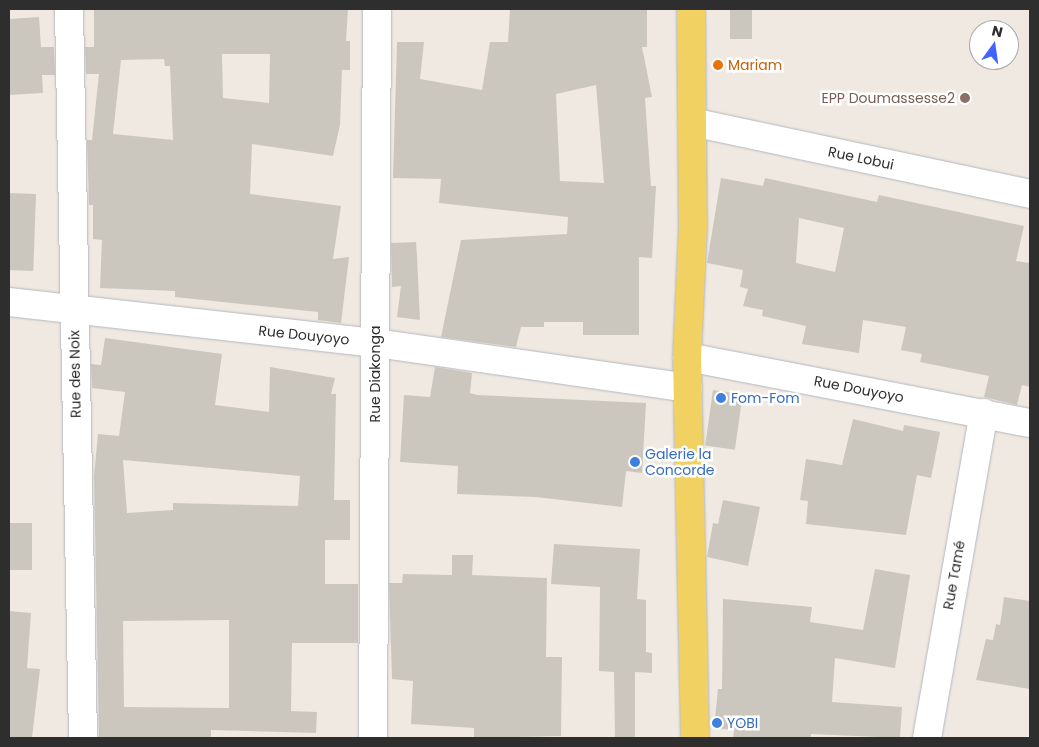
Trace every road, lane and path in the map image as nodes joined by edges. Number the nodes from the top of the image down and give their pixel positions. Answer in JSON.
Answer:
{"nodes":[{"id":1,"x":69,"y":9,"type":"edge"},
{"id":2,"x":377,"y":9,"type":"edge"},
{"id":3,"x":691,"y":9,"type":"edge"},
{"id":4,"x":692,"y":122,"type":"junction"},
{"id":5,"x":1030,"y":194,"type":"edge"},
{"id":6,"x":9,"y":302,"type":"edge"},
{"id":7,"x":74,"y":310,"type":"junction"},
{"id":8,"x":376,"y":343,"type":"junction"},
{"id":9,"x":687,"y":357,"type":"junction"},
{"id":10,"x":688,"y":388,"type":"junction"},
{"id":11,"x":984,"y":413,"type":"junction"},
{"id":12,"x":1030,"y":422,"type":"edge"},
{"id":13,"x":83,"y":738,"type":"edge"},
{"id":14,"x":373,"y":738,"type":"edge"},
{"id":15,"x":695,"y":738,"type":"edge"},
{"id":16,"x":926,"y":738,"type":"edge"}],
"edges":[{"from":1,"to":7,"type":"street","name":"Rue des Noix"},
{"from":2,"to":8,"type":"street","name":"Rue Diakonga"},
{"from":3,"to":4,"type":"main road"},
{"from":4,"to":5,"type":"street","name":"Rue Lobui"},
{"from":4,"to":9,"type":"main road"},
{"from":6,"to":7,"type":"street","name":"Rue Douyoyo"},
{"from":7,"to":8,"type":"street","name":"Rue Douyoyo"},
{"from":7,"to":13,"type":"street","name":"Rue des Noix"},
{"from":8,"to":10,"type":"street","name":"Rue Douyoyo"},
{"from":8,"to":14,"type":"street","name":"Rue Diakonga"},
{"from":9,"to":10,"type":"main road"},
{"from":9,"to":11,"type":"street","name":"Rue Douyoyo"},
{"from":10,"to":15,"type":"main road"},
{"from":11,"to":12,"type":"street","name":"Rue Douyoyo"},
{"from":11,"to":16,"type":"street","name":"Rue Tamé"}]}
